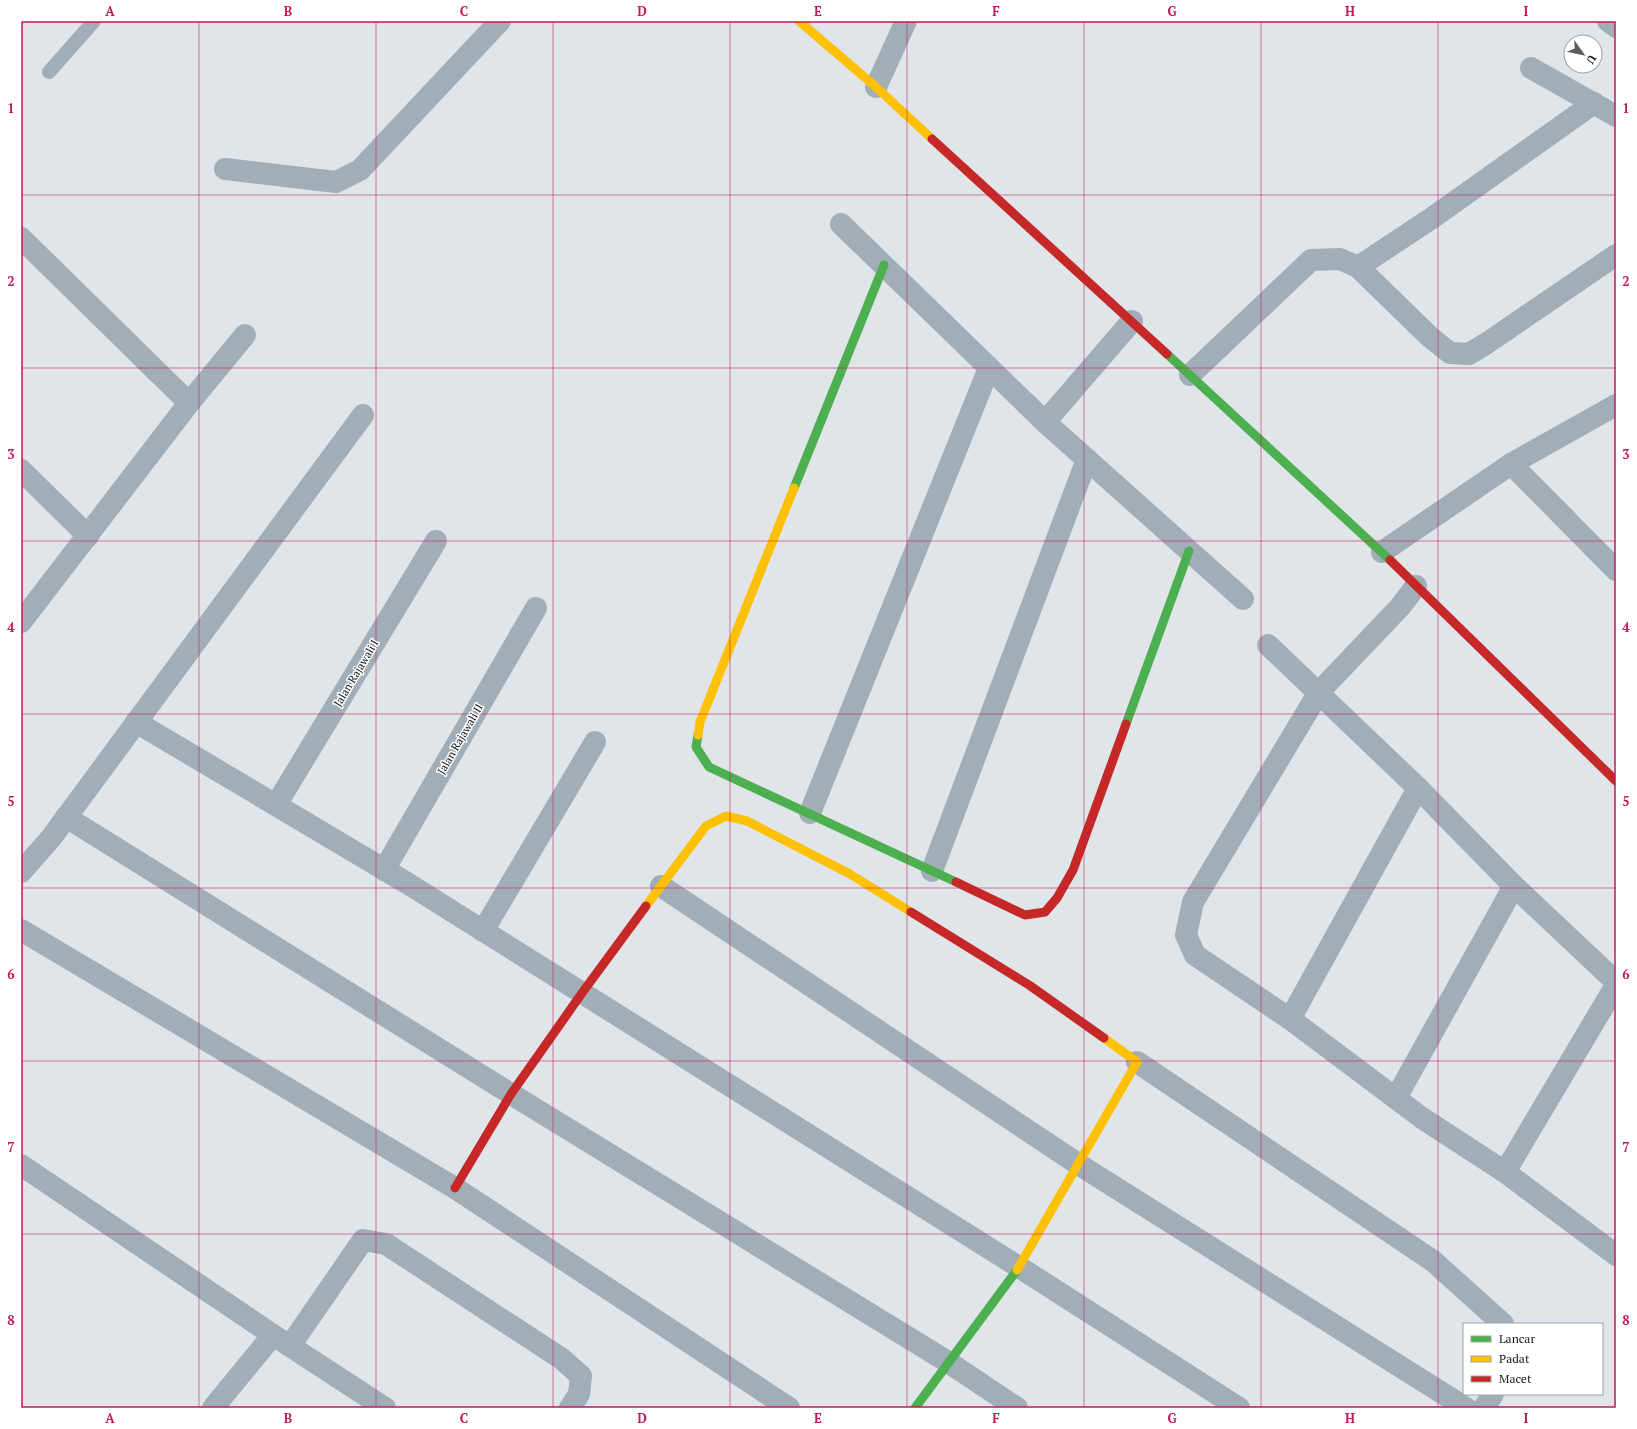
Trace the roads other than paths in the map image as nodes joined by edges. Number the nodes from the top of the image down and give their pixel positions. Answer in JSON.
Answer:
{"nodes":[{"id":1,"x":94,"y":21,"type":"edge"},
{"id":2,"x":500,"y":21,"type":"edge"},
{"id":3,"x":799,"y":21,"type":"edge"},
{"id":4,"x":906,"y":21,"type":"edge"},
{"id":5,"x":1608,"y":21,"type":"edge"},
{"id":6,"x":1616,"y":27,"type":"edge"},
{"id":7,"x":1531,"y":68,"type":"dead end"},
{"id":8,"x":49,"y":72,"type":"dead end"},
{"id":9,"x":876,"y":87,"type":"junction"},
{"id":10,"x":1594,"y":103,"type":"junction"},
{"id":11,"x":1616,"y":116,"type":"edge"},
{"id":12,"x":225,"y":169,"type":"dead end"},
{"id":13,"x":841,"y":224,"type":"dead end"},
{"id":14,"x":21,"y":238,"type":"edge"},
{"id":15,"x":1616,"y":255,"type":"edge"},
{"id":16,"x":884,"y":265,"type":"junction"},
{"id":17,"x":1358,"y":267,"type":"junction"},
{"id":18,"x":1132,"y":321,"type":"junction"},
{"id":19,"x":245,"y":335,"type":"dead end"},
{"id":20,"x":989,"y":368,"type":"junction"},
{"id":21,"x":1190,"y":375,"type":"junction"},
{"id":22,"x":189,"y":403,"type":"junction"},
{"id":23,"x":1616,"y":405,"type":"edge"},
{"id":24,"x":362,"y":415,"type":"dead end"},
{"id":25,"x":1045,"y":422,"type":"junction"},
{"id":26,"x":1087,"y":459,"type":"junction"},
{"id":27,"x":1511,"y":464,"type":"junction"},
{"id":28,"x":21,"y":470,"type":"edge"},
{"id":29,"x":88,"y":536,"type":"junction"},
{"id":30,"x":436,"y":541,"type":"dead end"},
{"id":31,"x":1189,"y":551,"type":"junction"},
{"id":32,"x":1382,"y":552,"type":"junction"},
{"id":33,"x":1616,"y":570,"type":"edge"},
{"id":34,"x":1416,"y":586,"type":"junction"},
{"id":35,"x":1243,"y":599,"type":"dead end"},
{"id":36,"x":536,"y":608,"type":"dead end"},
{"id":37,"x":21,"y":622,"type":"edge"},
{"id":38,"x":1268,"y":645,"type":"dead end"},
{"id":39,"x":1319,"y":692,"type":"junction"},
{"id":40,"x":136,"y":722,"type":"junction"},
{"id":41,"x":595,"y":742,"type":"dead end"},
{"id":42,"x":1616,"y":782,"type":"edge"},
{"id":43,"x":1418,"y":788,"type":"junction"},
{"id":44,"x":276,"y":805,"type":"junction"},
{"id":45,"x":810,"y":813,"type":"junction"},
{"id":46,"x":66,"y":817,"type":"junction"},
{"id":47,"x":384,"y":870,"type":"junction"},
{"id":48,"x":932,"y":871,"type":"junction"},
{"id":49,"x":21,"y":872,"type":"edge"},
{"id":50,"x":661,"y":886,"type":"junction"},
{"id":51,"x":1514,"y":886,"type":"junction"},
{"id":52,"x":21,"y":930,"type":"edge"},
{"id":53,"x":483,"y":931,"type":"junction"},
{"id":54,"x":1616,"y":982,"type":"edge"},
{"id":55,"x":1616,"y":985,"type":"edge"},
{"id":56,"x":582,"y":993,"type":"junction"},
{"id":57,"x":1290,"y":1019,"type":"junction"},
{"id":58,"x":1137,"y":1062,"type":"junction"},
{"id":59,"x":511,"y":1094,"type":"junction"},
{"id":60,"x":1396,"y":1098,"type":"junction"},
{"id":61,"x":1078,"y":1164,"type":"junction"},
{"id":62,"x":21,"y":1165,"type":"edge"},
{"id":63,"x":1505,"y":1172,"type":"junction"},
{"id":64,"x":455,"y":1188,"type":"junction"},
{"id":65,"x":1616,"y":1254,"type":"edge"},
{"id":66,"x":1019,"y":1267,"type":"junction"},
{"id":67,"x":1502,"y":1323,"type":"edge"},
{"id":68,"x":282,"y":1341,"type":"junction"},
{"id":69,"x":948,"y":1362,"type":"junction"},
{"id":70,"x":1492,"y":1395,"type":"edge"},
{"id":71,"x":213,"y":1408,"type":"edge"},
{"id":72,"x":385,"y":1408,"type":"edge"},
{"id":73,"x":570,"y":1408,"type":"edge"},
{"id":74,"x":789,"y":1408,"type":"edge"},
{"id":75,"x":915,"y":1408,"type":"edge"},
{"id":76,"x":1017,"y":1408,"type":"edge"},
{"id":77,"x":1239,"y":1408,"type":"edge"},
{"id":78,"x":1466,"y":1408,"type":"edge"},
{"id":79,"x":1484,"y":1408,"type":"edge"}],
"edges":[{"from":1,"to":8,"type":"lane"},
{"from":2,"to":12,"type":"street"},
{"from":3,"to":9,"type":"street"},
{"from":4,"to":9,"type":"street"},
{"from":5,"to":6,"type":"street"},
{"from":7,"to":10,"type":"street"},
{"from":9,"to":18,"type":"street"},
{"from":10,"to":11,"type":"street"},
{"from":10,"to":17,"type":"street"},
{"from":13,"to":16,"type":"street"},
{"from":14,"to":22,"type":"street"},
{"from":15,"to":17,"type":"street"},
{"from":16,"to":20,"type":"street"},
{"from":16,"to":45,"type":"street"},
{"from":17,"to":21,"type":"street"},
{"from":18,"to":21,"type":"street"},
{"from":18,"to":25,"type":"street"},
{"from":19,"to":22,"type":"street"},
{"from":20,"to":25,"type":"street"},
{"from":20,"to":45,"type":"street"},
{"from":21,"to":32,"type":"street"},
{"from":22,"to":29,"type":"street"},
{"from":23,"to":27,"type":"street"},
{"from":24,"to":40,"type":"street"},
{"from":25,"to":26,"type":"street"},
{"from":26,"to":31,"type":"street"},
{"from":26,"to":48,"type":"street"},
{"from":27,"to":32,"type":"street"},
{"from":27,"to":33,"type":"street"},
{"from":28,"to":29,"type":"street"},
{"from":29,"to":37,"type":"street"},
{"from":30,"to":44,"type":"street","name":"Jalan Rajawali I"},
{"from":31,"to":35,"type":"street"},
{"from":31,"to":48,"type":"street"},
{"from":32,"to":34,"type":"street"},
{"from":34,"to":39,"type":"street"},
{"from":34,"to":42,"type":"street"},
{"from":36,"to":47,"type":"street","name":"Jalan Rajawali II"},
{"from":38,"to":39,"type":"street"},
{"from":39,"to":43,"type":"street"},
{"from":39,"to":57,"type":"street"},
{"from":40,"to":44,"type":"street"},
{"from":40,"to":46,"type":"street"},
{"from":41,"to":53,"type":"street"},
{"from":43,"to":51,"type":"street"},
{"from":43,"to":57,"type":"street"},
{"from":44,"to":47,"type":"street"},
{"from":45,"to":48,"type":"street"},
{"from":46,"to":49,"type":"street"},
{"from":46,"to":59,"type":"street"},
{"from":47,"to":53,"type":"street"},
{"from":50,"to":56,"type":"street"},
{"from":50,"to":58,"type":"street"},
{"from":50,"to":61,"type":"street"},
{"from":51,"to":54,"type":"street"},
{"from":51,"to":60,"type":"street"},
{"from":52,"to":64,"type":"street"},
{"from":53,"to":56,"type":"street"},
{"from":55,"to":63,"type":"street"},
{"from":56,"to":59,"type":"street"},
{"from":56,"to":66,"type":"street"},
{"from":57,"to":60,"type":"street"},
{"from":58,"to":61,"type":"street"},
{"from":58,"to":67,"type":"street"},
{"from":59,"to":64,"type":"street"},
{"from":59,"to":69,"type":"street"},
{"from":60,"to":63,"type":"street"},
{"from":61,"to":66,"type":"street"},
{"from":61,"to":78,"type":"street"},
{"from":62,"to":68,"type":"street"},
{"from":63,"to":65,"type":"street"},
{"from":64,"to":74,"type":"street"},
{"from":66,"to":69,"type":"street"},
{"from":66,"to":77,"type":"street"},
{"from":68,"to":71,"type":"street"},
{"from":68,"to":72,"type":"street"},
{"from":68,"to":73,"type":"street"},
{"from":69,"to":75,"type":"street"},
{"from":69,"to":76,"type":"street"},
{"from":70,"to":79,"type":"street"}]}
